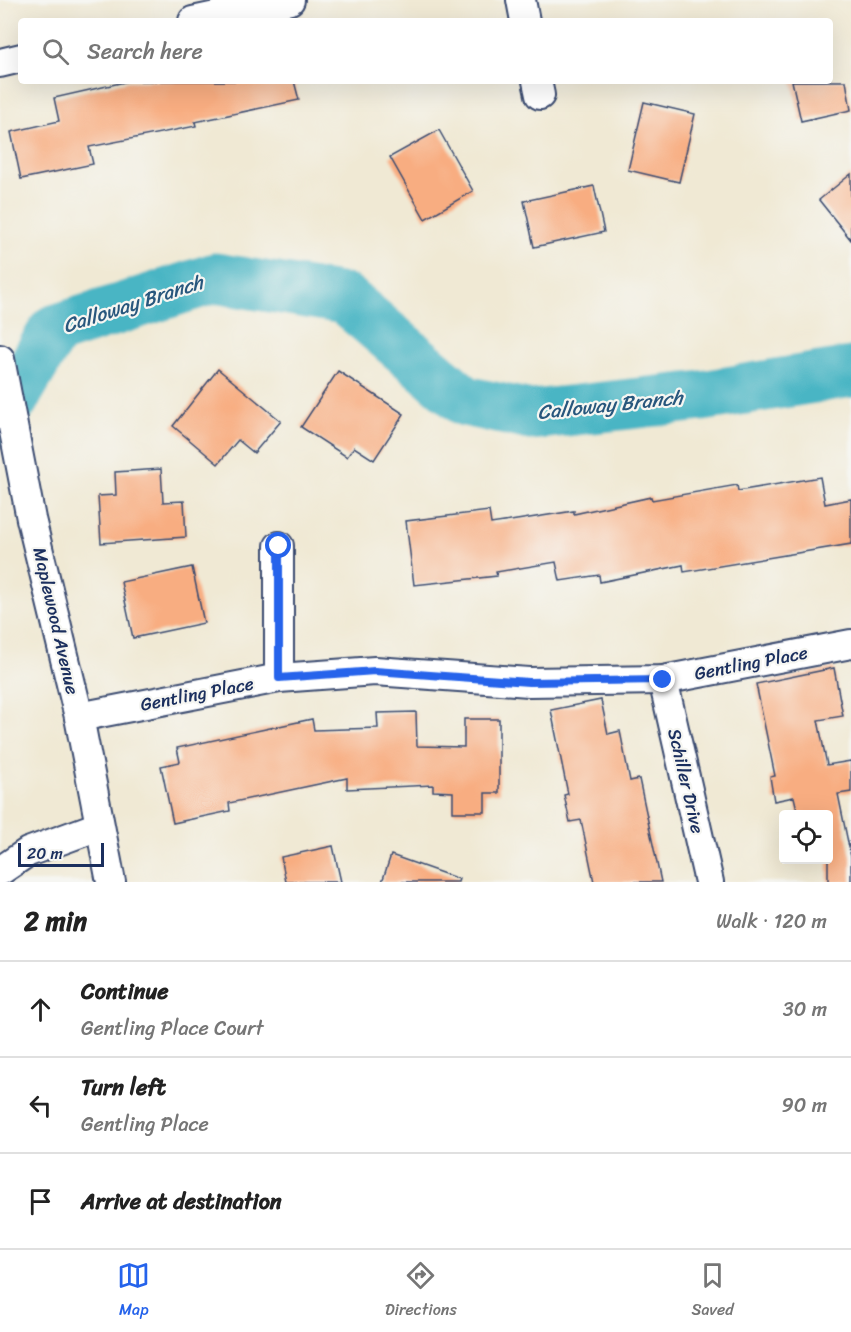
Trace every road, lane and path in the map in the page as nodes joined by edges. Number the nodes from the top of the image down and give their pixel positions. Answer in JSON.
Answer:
{"nodes":[{"id":1,"x":290,"y":0,"type":"edge"},
{"id":2,"x":521,"y":0,"type":"edge"},
{"id":3,"x":207,"y":18,"type":"edge"},
{"id":4,"x":524,"y":18,"type":"edge"},
{"id":5,"x":18,"y":59,"type":"edge"},
{"id":6,"x":0,"y":63,"type":"edge"},
{"id":7,"x":0,"y":359,"type":"edge"},
{"id":8,"x":279,"y":546,"type":"dead end"},
{"id":9,"x":851,"y":644,"type":"edge"},
{"id":10,"x":279,"y":678,"type":"junction"},
{"id":11,"x":663,"y":680,"type":"junction"},
{"id":12,"x":79,"y":717,"type":"junction"},
{"id":13,"x":99,"y":826,"type":"junction"},
{"id":14,"x":9,"y":872,"type":"edge"},
{"id":15,"x":111,"y":882,"type":"edge"},
{"id":16,"x":709,"y":882,"type":"edge"}],
"edges":[{"from":1,"to":3,"type":"street"},
{"from":2,"to":4,"type":"street"},
{"from":5,"to":6,"type":"street"},
{"from":7,"to":12,"type":"street","name":"Maplewood Avenue"},
{"from":8,"to":10,"type":"street"},
{"from":9,"to":11,"type":"street","name":"Gentling Place"},
{"from":10,"to":11,"type":"street","name":"Gentling Place"},
{"from":10,"to":12,"type":"street","name":"Gentling Place"},
{"from":11,"to":16,"type":"street","name":"Schiller Drive"},
{"from":12,"to":13,"type":"street","name":"Maplewood Avenue"},
{"from":13,"to":14,"type":"street"},
{"from":13,"to":15,"type":"street","name":"Maplewood Avenue"}]}
